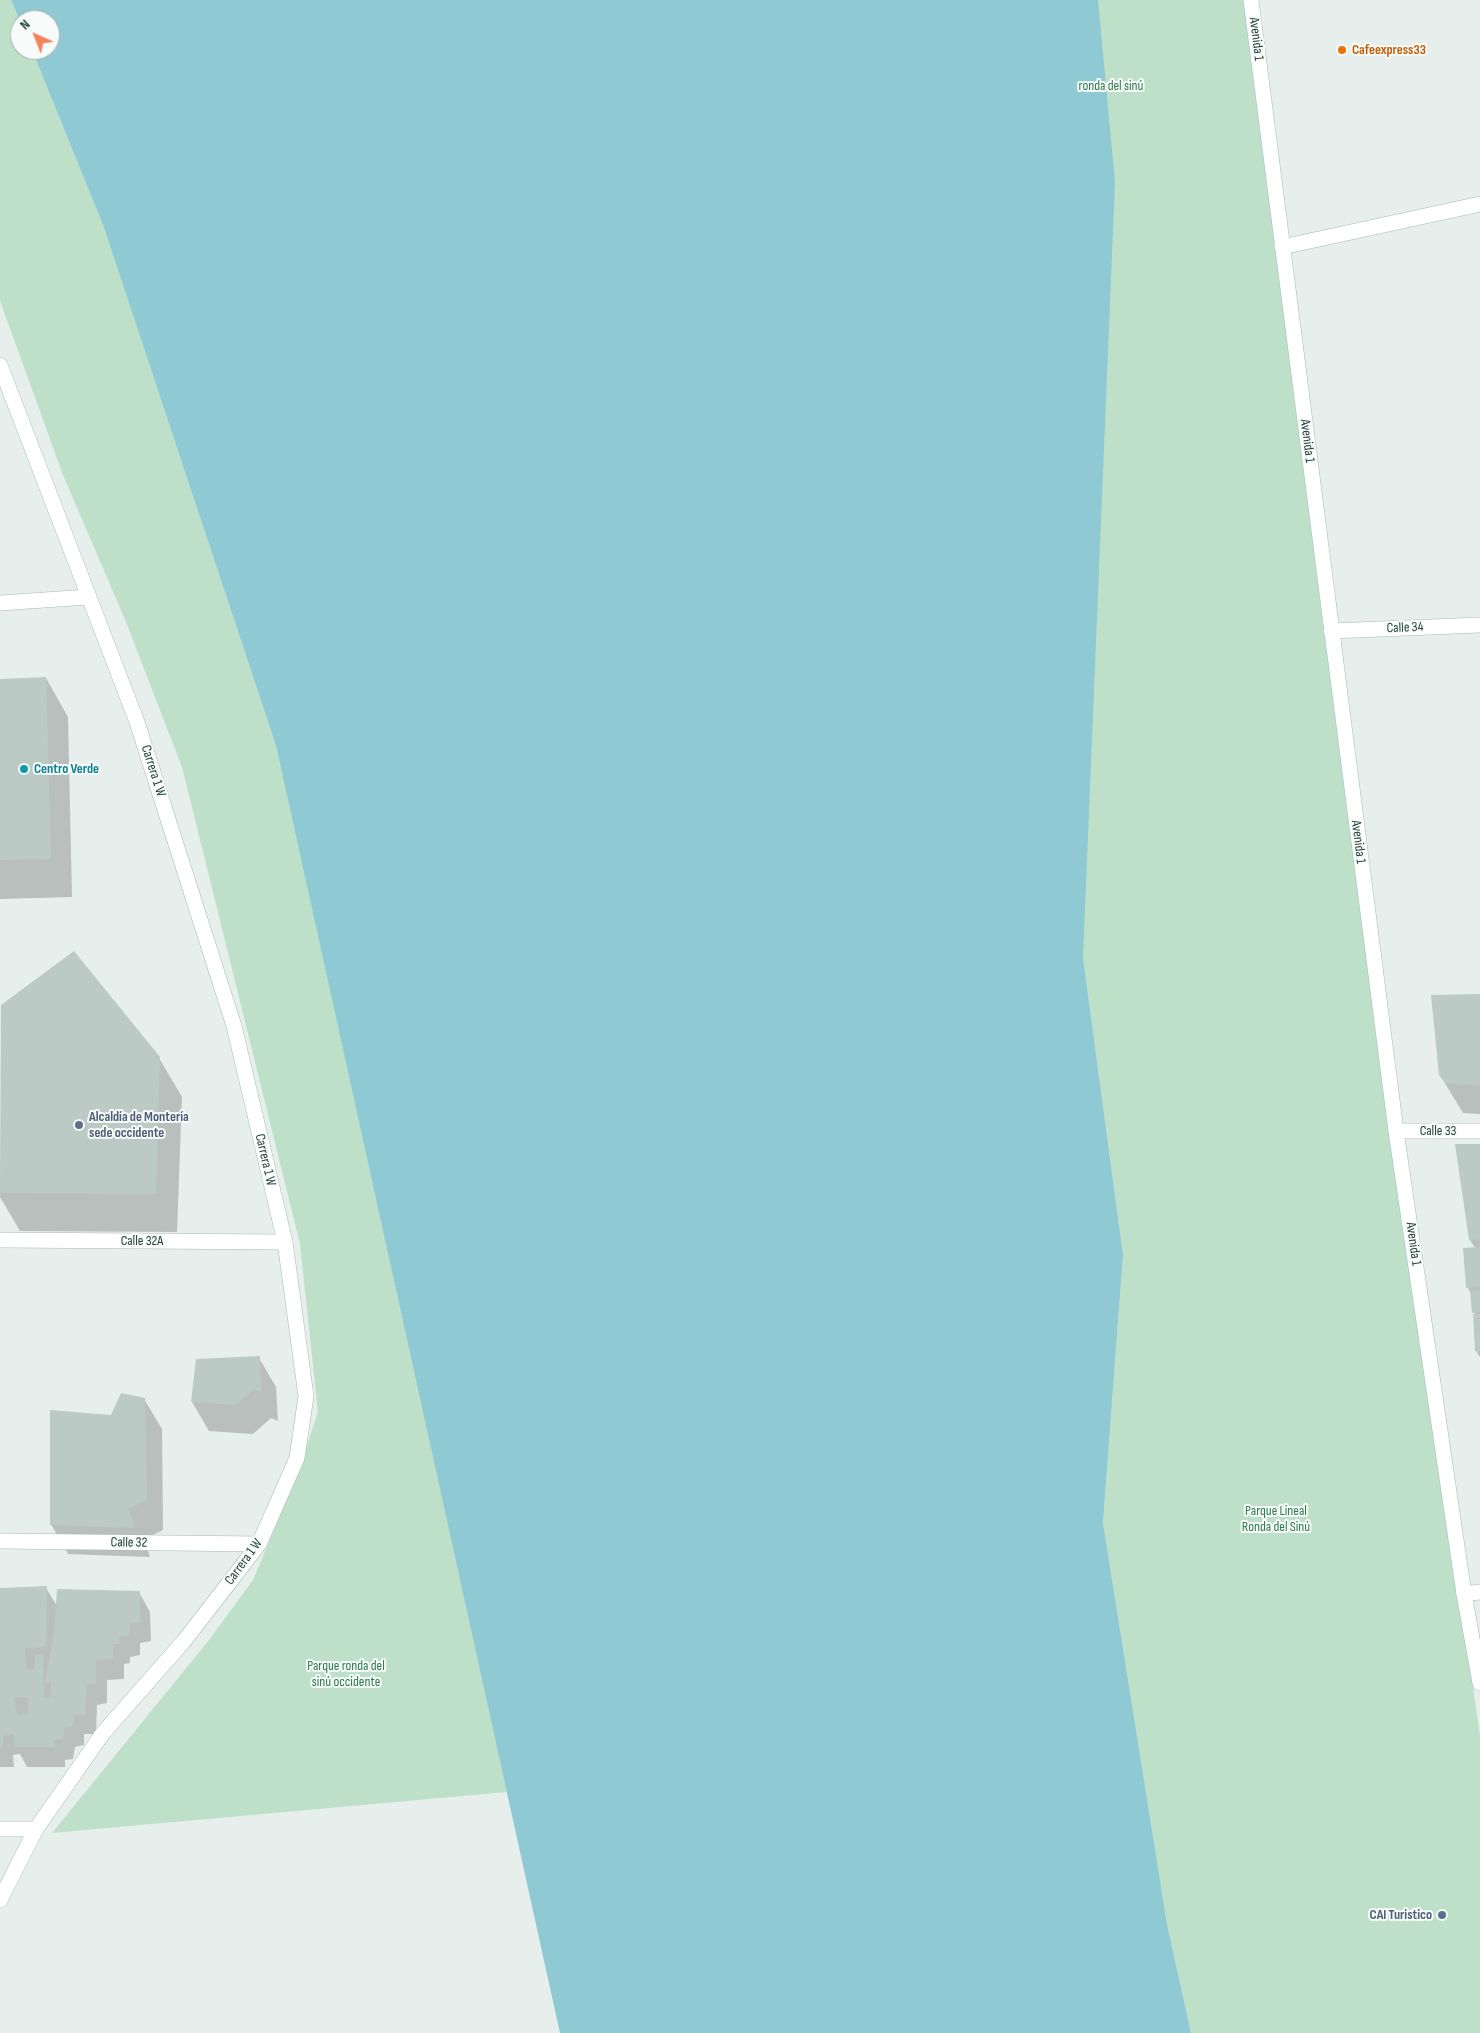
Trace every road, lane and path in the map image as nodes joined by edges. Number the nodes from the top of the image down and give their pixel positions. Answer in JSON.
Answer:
{"nodes":[{"id":1,"x":1251,"y":0,"type":"edge"},
{"id":2,"x":1480,"y":204,"type":"edge"},
{"id":3,"x":1282,"y":247,"type":"junction"},
{"id":4,"x":0,"y":365,"type":"edge"},
{"id":5,"x":88,"y":597,"type":"junction"},
{"id":6,"x":0,"y":603,"type":"edge"},
{"id":7,"x":1480,"y":625,"type":"edge"},
{"id":8,"x":1330,"y":631,"type":"junction"},
{"id":9,"x":1396,"y":1131,"type":"junction"},
{"id":10,"x":1480,"y":1131,"type":"edge"},
{"id":11,"x":0,"y":1240,"type":"edge"},
{"id":12,"x":284,"y":1242,"type":"junction"},
{"id":13,"x":0,"y":1541,"type":"edge"},
{"id":14,"x":259,"y":1544,"type":"junction"},
{"id":15,"x":1480,"y":1592,"type":"edge"},
{"id":16,"x":1464,"y":1594,"type":"junction"},
{"id":17,"x":1480,"y":1683,"type":"edge"},
{"id":18,"x":0,"y":1829,"type":"edge"},
{"id":19,"x":36,"y":1829,"type":"junction"},
{"id":20,"x":0,"y":1900,"type":"edge"}],
"edges":[{"from":1,"to":3,"type":"street","name":"Avenida 1"},
{"from":2,"to":3,"type":"street"},
{"from":3,"to":8,"type":"street","name":"Avenida 1"},
{"from":4,"to":5,"type":"street","name":"Carrera 1 W"},
{"from":5,"to":6,"type":"street"},
{"from":5,"to":12,"type":"street","name":"Carrera 1 W"},
{"from":7,"to":8,"type":"street","name":"Calle 34"},
{"from":8,"to":9,"type":"street","name":"Avenida 1"},
{"from":9,"to":10,"type":"street","name":"Calle 33"},
{"from":9,"to":16,"type":"street","name":"Avenida 1"},
{"from":11,"to":12,"type":"street","name":"Calle 32A"},
{"from":12,"to":14,"type":"street","name":"Carrera 1 W"},
{"from":13,"to":14,"type":"street","name":"Calle 32"},
{"from":14,"to":19,"type":"street","name":"Carrera 1 W"},
{"from":15,"to":16,"type":"street"},
{"from":16,"to":17,"type":"street","name":"Avenida 1"},
{"from":18,"to":19,"type":"street"},
{"from":19,"to":20,"type":"street","name":"Carrera 1 W"}]}
